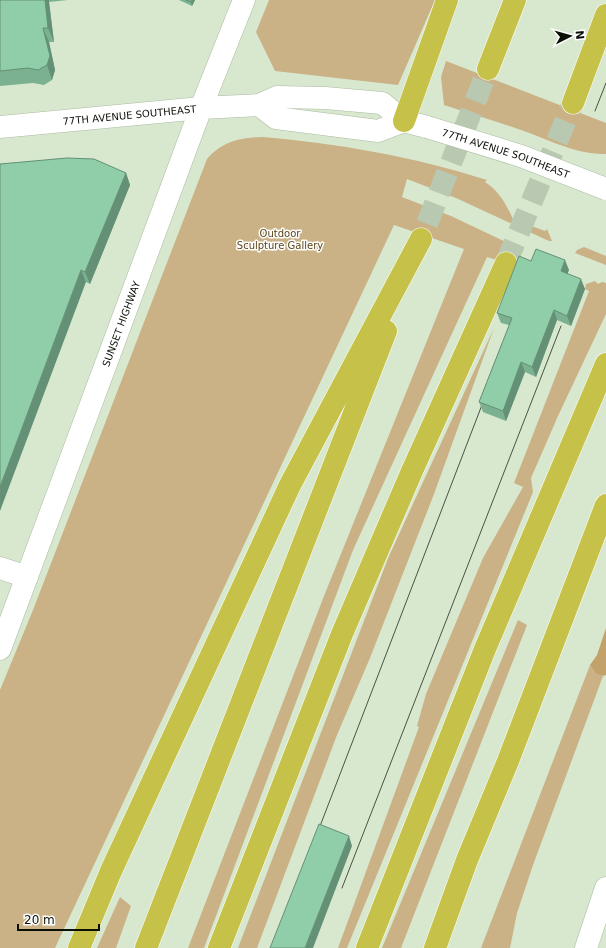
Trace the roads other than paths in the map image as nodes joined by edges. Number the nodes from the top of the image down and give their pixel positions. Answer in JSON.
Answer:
{"nodes":[{"id":1,"x":244,"y":0,"type":"edge"},
{"id":2,"x":447,"y":0,"type":"edge"},
{"id":3,"x":515,"y":0,"type":"edge"},
{"id":4,"x":606,"y":15,"type":"edge"},
{"id":5,"x":488,"y":69,"type":"tunnel mouth"},
{"id":6,"x":573,"y":103,"type":"tunnel mouth"},
{"id":7,"x":201,"y":108,"type":"junction"},
{"id":8,"x":404,"y":121,"type":"junction"},
{"id":9,"x":0,"y":126,"type":"edge"},
{"id":10,"x":606,"y":189,"type":"edge"},
{"id":11,"x":506,"y":263,"type":"tunnel mouth"},
{"id":12,"x":606,"y":364,"type":"edge"},
{"id":13,"x":606,"y":505,"type":"edge"},
{"id":14,"x":0,"y":568,"type":"edge"},
{"id":15,"x":27,"y":577,"type":"junction"},
{"id":16,"x":0,"y":649,"type":"edge"},
{"id":17,"x":606,"y":888,"type":"edge"},
{"id":18,"x":79,"y":948,"type":"edge"},
{"id":19,"x":146,"y":948,"type":"edge"},
{"id":20,"x":219,"y":948,"type":"edge"},
{"id":21,"x":367,"y":948,"type":"edge"},
{"id":22,"x":435,"y":948,"type":"edge"},
{"id":23,"x":586,"y":948,"type":"edge"}],
"edges":[{"from":1,"to":7,"type":"street","name":"SUNSET HIGHWAY"},
{"from":2,"to":8,"type":"highway"},
{"from":3,"to":5,"type":"highway"},
{"from":4,"to":6,"type":"highway"},
{"from":7,"to":8,"type":"street","name":"77TH AVENUE SOUTHEAST"},
{"from":7,"to":9,"type":"street","name":"77TH AVENUE SOUTHEAST"},
{"from":7,"to":15,"type":"street","name":"SUNSET HIGHWAY"},
{"from":8,"to":10,"type":"street","name":"77TH AVENUE SOUTHEAST","bridge":true},
{"from":11,"to":20,"type":"highway"},
{"from":12,"to":21,"type":"highway"},
{"from":13,"to":22,"type":"highway"},
{"from":14,"to":15,"type":"street"},
{"from":15,"to":16,"type":"street","name":"SUNSET HIGHWAY"},
{"from":17,"to":23,"type":"street"},
{"from":18,"to":19,"type":"highway"}]}
